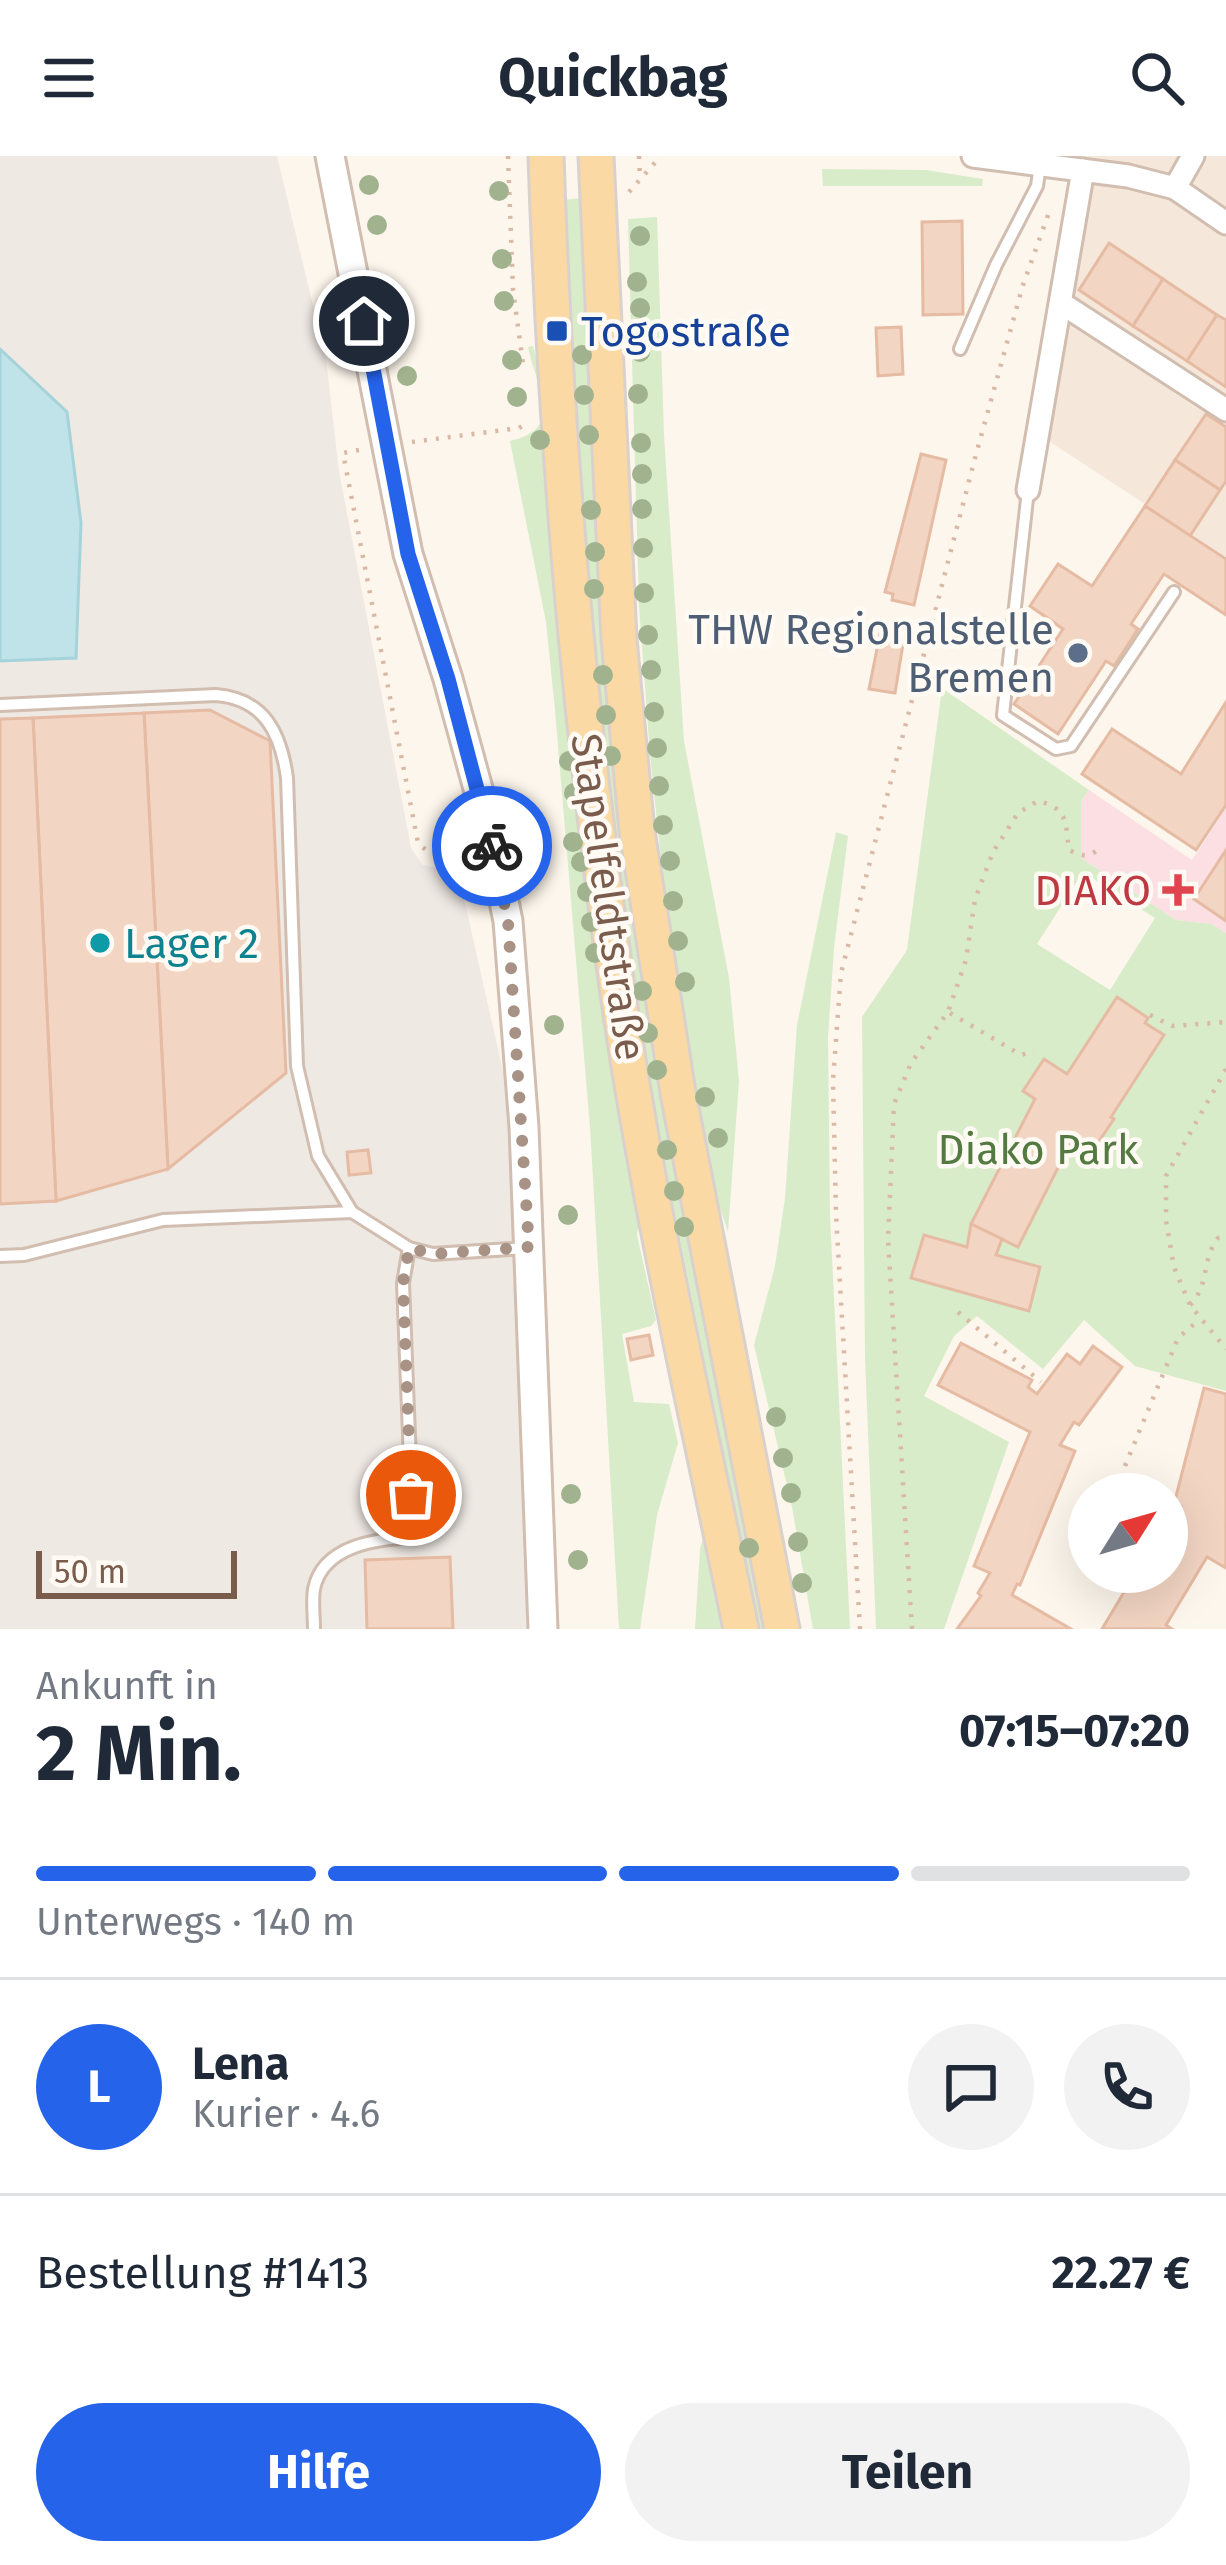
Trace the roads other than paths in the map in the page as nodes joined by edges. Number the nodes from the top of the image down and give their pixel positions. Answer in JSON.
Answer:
{"nodes":[{"id":1,"x":330,"y":156,"type":"edge"},
{"id":2,"x":547,"y":156,"type":"edge"},
{"id":3,"x":596,"y":156,"type":"edge"},
{"id":4,"x":973,"y":156,"type":"edge"},
{"id":5,"x":1193,"y":156,"type":"edge"},
{"id":6,"x":988,"y":157,"type":"edge"},
{"id":7,"x":1061,"y":167,"type":"junction"},
{"id":8,"x":1175,"y":188,"type":"junction"},
{"id":9,"x":1226,"y":224,"type":"edge"},
{"id":10,"x":1061,"y":303,"type":"junction"},
{"id":11,"x":960,"y":349,"type":"dead end"},
{"id":12,"x":1226,"y":410,"type":"edge"},
{"id":13,"x":1028,"y":490,"type":"joint"},
{"id":14,"x":1174,"y":592,"type":"dead end"},
{"id":15,"x":0,"y":705,"type":"edge"},
{"id":16,"x":352,"y":1212,"type":"junction"},
{"id":17,"x":529,"y":1247,"type":"junction"},
{"id":18,"x":409,"y":1248,"type":"junction"},
{"id":19,"x":0,"y":1256,"type":"edge"},
{"id":20,"x":314,"y":1629,"type":"edge"},
{"id":21,"x":543,"y":1629,"type":"edge"},
{"id":22,"x":741,"y":1629,"type":"edge"},
{"id":23,"x":782,"y":1629,"type":"edge"}],
"edges":[{"from":1,"to":17,"type":"street"},
{"from":2,"to":22,"type":"main road","name":"Stapelfeldtstraße"},
{"from":3,"to":23,"type":"main road","name":"Stapelfeldtstraße"},
{"from":4,"to":6,"type":"street"},
{"from":5,"to":8,"type":"street"},
{"from":6,"to":7,"type":"street"},
{"from":7,"to":8,"type":"street"},
{"from":7,"to":10,"type":"street"},
{"from":7,"to":11,"type":"lane"},
{"from":8,"to":9,"type":"street"},
{"from":10,"to":12,"type":"street"},
{"from":10,"to":13,"type":"street"},
{"from":13,"to":14,"type":"lane"},
{"from":15,"to":16,"type":"lane"},
{"from":16,"to":18,"type":"lane"},
{"from":16,"to":19,"type":"lane"},
{"from":17,"to":18,"type":"lane"},
{"from":17,"to":21,"type":"street"},
{"from":18,"to":20,"type":"lane"}]}
